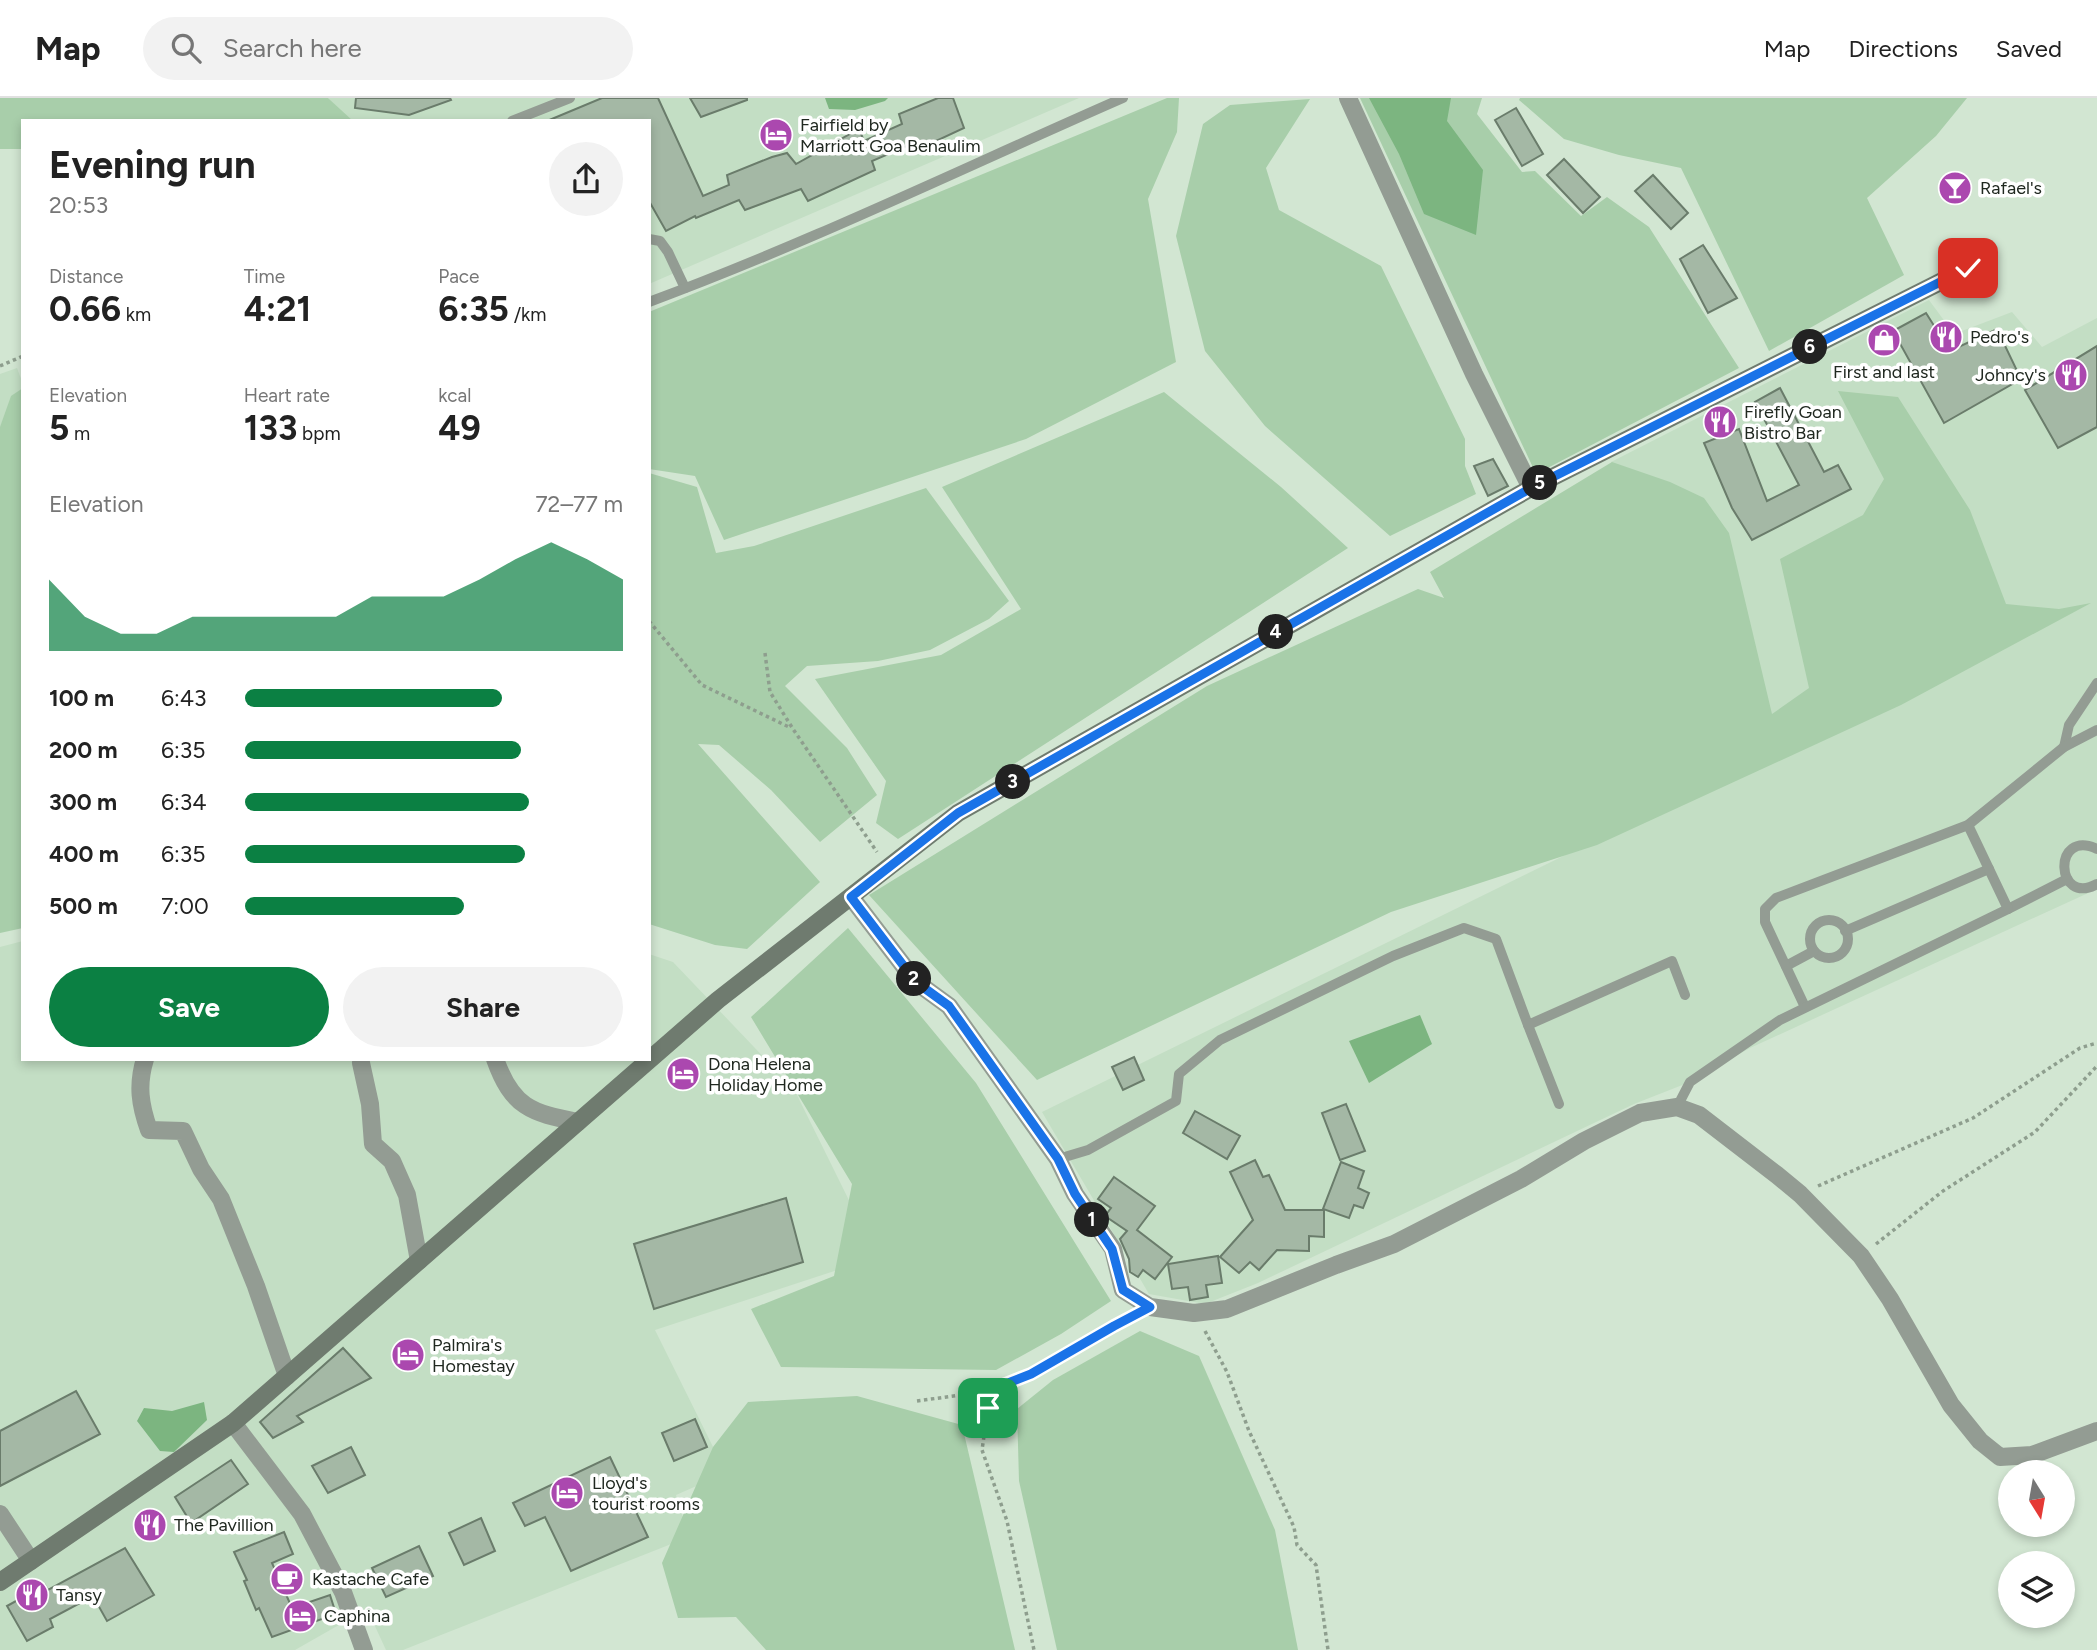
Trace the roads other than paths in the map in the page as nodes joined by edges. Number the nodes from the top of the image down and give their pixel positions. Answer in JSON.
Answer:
{"nodes":[{"id":1,"x":570,"y":98,"type":"edge"},
{"id":2,"x":1123,"y":98,"type":"edge"},
{"id":3,"x":1348,"y":98,"type":"edge"},
{"id":4,"x":517,"y":119,"type":"edge"},
{"id":5,"x":651,"y":239,"type":"edge"},
{"id":6,"x":1968,"y":268,"type":"dead end"},
{"id":7,"x":685,"y":288,"type":"junction"},
{"id":8,"x":651,"y":301,"type":"edge"},
{"id":9,"x":1531,"y":488,"type":"junction"},
{"id":10,"x":2097,"y":683,"type":"edge"},
{"id":11,"x":2097,"y":730,"type":"edge"},
{"id":12,"x":2064,"y":747,"type":"junction"},
{"id":13,"x":1968,"y":825,"type":"junction"},
{"id":14,"x":2097,"y":849,"type":"edge"},
{"id":15,"x":1989,"y":869,"type":"junction"},
{"id":16,"x":2067,"y":879,"type":"junction"},
{"id":17,"x":2097,"y":884,"type":"edge"},
{"id":18,"x":851,"y":897,"type":"junction"},
{"id":19,"x":2008,"y":909,"type":"junction"},
{"id":20,"x":1845,"y":931,"type":"junction"},
{"id":21,"x":1814,"y":951,"type":"junction"},
{"id":22,"x":1786,"y":966,"type":"junction"},
{"id":23,"x":1685,"y":995,"type":"dead end"},
{"id":24,"x":1805,"y":1007,"type":"junction"},
{"id":25,"x":1528,"y":1024,"type":"junction"},
{"id":26,"x":651,"y":1058,"type":"edge"},
{"id":27,"x":144,"y":1061,"type":"edge"},
{"id":28,"x":496,"y":1061,"type":"edge"},
{"id":29,"x":648,"y":1061,"type":"edge"},
{"id":30,"x":361,"y":1063,"type":"dead end"},
{"id":31,"x":1559,"y":1104,"type":"dead end"},
{"id":32,"x":1677,"y":1107,"type":"junction"},
{"id":33,"x":578,"y":1122,"type":"junction"},
{"id":34,"x":1058,"y":1159,"type":"junction"},
{"id":35,"x":419,"y":1261,"type":"junction"},
{"id":36,"x":287,"y":1376,"type":"junction"},
{"id":37,"x":233,"y":1423,"type":"junction"},
{"id":38,"x":2097,"y":1431,"type":"edge"},
{"id":39,"x":0,"y":1514,"type":"edge"},
{"id":40,"x":31,"y":1561,"type":"junction"},
{"id":41,"x":0,"y":1582,"type":"edge"},
{"id":42,"x":365,"y":1650,"type":"edge"}],
"edges":[{"from":1,"to":4,"type":"lane"},
{"from":2,"to":7,"type":"lane"},
{"from":3,"to":9,"type":"street"},
{"from":5,"to":7,"type":"lane"},
{"from":6,"to":9,"type":"street"},
{"from":7,"to":8,"type":"lane"},
{"from":9,"to":18,"type":"street"},
{"from":10,"to":12,"type":"lane"},
{"from":11,"to":12,"type":"lane"},
{"from":12,"to":13,"type":"lane"},
{"from":13,"to":15,"type":"lane"},
{"from":13,"to":22,"type":"lane"},
{"from":14,"to":16,"type":"lane"},
{"from":15,"to":19,"type":"lane"},
{"from":15,"to":20,"type":"lane"},
{"from":16,"to":17,"type":"lane"},
{"from":16,"to":19,"type":"lane"},
{"from":18,"to":26,"type":"street"},
{"from":18,"to":34,"type":"street"},
{"from":19,"to":24,"type":"lane"},
{"from":20,"to":21,"type":"lane"},
{"from":20,"to":21,"type":"lane"},
{"from":21,"to":22,"type":"lane"},
{"from":22,"to":24,"type":"lane"},
{"from":23,"to":25,"type":"lane"},
{"from":24,"to":32,"type":"lane"},
{"from":25,"to":31,"type":"lane"},
{"from":25,"to":34,"type":"lane"},
{"from":27,"to":36,"type":"street"},
{"from":28,"to":33,"type":"street"},
{"from":29,"to":33,"type":"street"},
{"from":30,"to":35,"type":"street"},
{"from":32,"to":34,"type":"street"},
{"from":32,"to":38,"type":"street"},
{"from":33,"to":35,"type":"street"},
{"from":35,"to":36,"type":"street"},
{"from":36,"to":37,"type":"street"},
{"from":37,"to":40,"type":"street"},
{"from":37,"to":42,"type":"street"},
{"from":39,"to":40,"type":"street"},
{"from":40,"to":41,"type":"street"}]}
